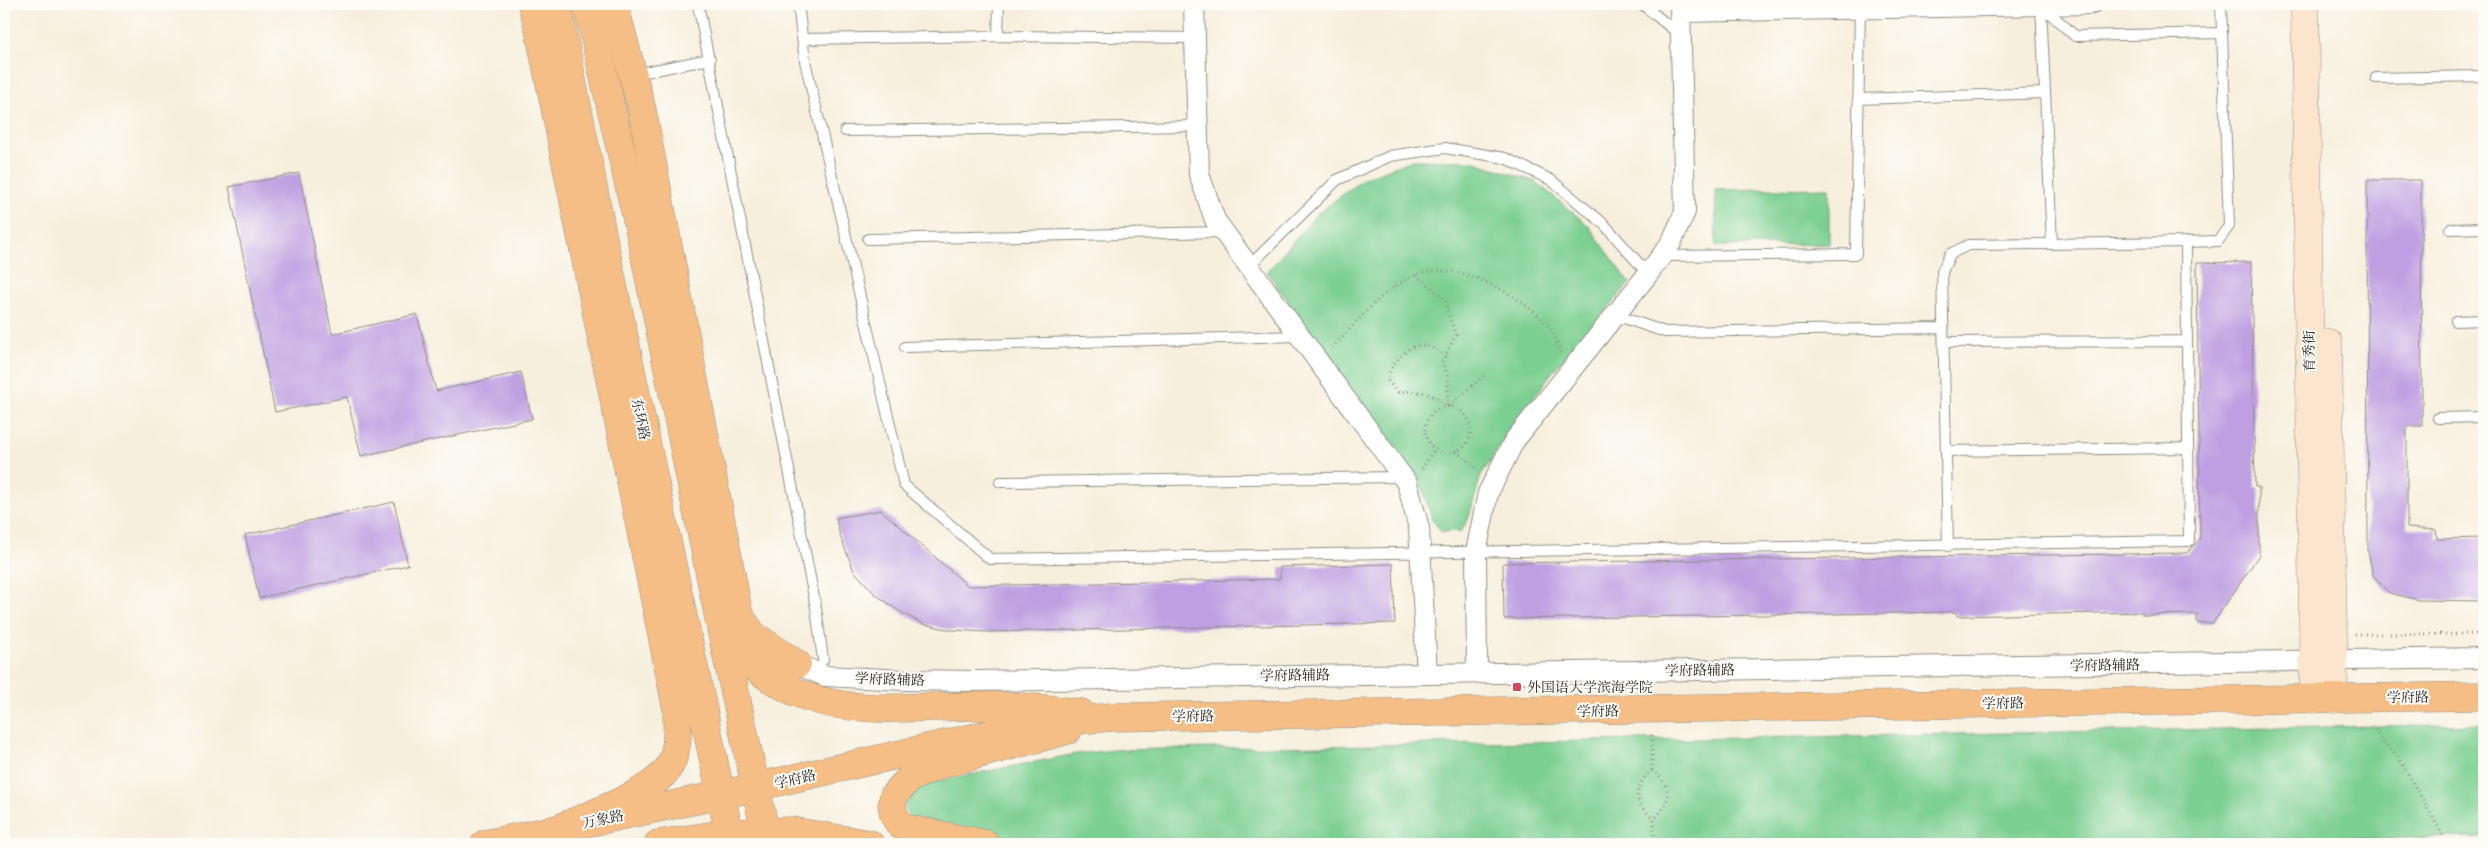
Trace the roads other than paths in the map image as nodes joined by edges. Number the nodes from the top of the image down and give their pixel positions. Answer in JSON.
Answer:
{"nodes":[{"id":1,"x":532,"y":4,"type":"edge"},
{"id":2,"x":557,"y":4,"type":"edge"},
{"id":3,"x":587,"y":4,"type":"edge"},
{"id":4,"x":614,"y":4,"type":"edge"},
{"id":5,"x":698,"y":4,"type":"edge"},
{"id":6,"x":798,"y":4,"type":"edge"},
{"id":7,"x":999,"y":4,"type":"edge"},
{"id":8,"x":1194,"y":4,"type":"edge"},
{"id":9,"x":1642,"y":4,"type":"edge"},
{"id":10,"x":2091,"y":4,"type":"edge"},
{"id":11,"x":2222,"y":4,"type":"edge"},
{"id":12,"x":2305,"y":4,"type":"edge"},
{"id":13,"x":2323,"y":4,"type":"edge"},
{"id":14,"x":2041,"y":5,"type":"edge"},
{"id":15,"x":1860,"y":6,"type":"edge"},
{"id":16,"x":1680,"y":8,"type":"edge"},
{"id":17,"x":2222,"y":33,"type":"junction"},
{"id":18,"x":1680,"y":35,"type":"junction"},
{"id":19,"x":998,"y":36,"type":"junction"},
{"id":20,"x":1195,"y":38,"type":"junction"},
{"id":21,"x":802,"y":39,"type":"junction"},
{"id":22,"x":710,"y":59,"type":"junction"},
{"id":23,"x":632,"y":75,"type":"junction"},
{"id":24,"x":2484,"y":76,"type":"edge"},
{"id":25,"x":2376,"y":78,"type":"dead end"},
{"id":26,"x":2045,"y":93,"type":"junction"},
{"id":27,"x":1858,"y":99,"type":"junction"},
{"id":28,"x":1197,"y":126,"type":"junction"},
{"id":29,"x":845,"y":131,"type":"dead end"},
{"id":30,"x":2484,"y":228,"type":"edge"},
{"id":31,"x":2450,"y":229,"type":"dead end"},
{"id":32,"x":1224,"y":232,"type":"junction"},
{"id":33,"x":868,"y":239,"type":"dead end"},
{"id":34,"x":2186,"y":242,"type":"junction"},
{"id":35,"x":2052,"y":244,"type":"junction"},
{"id":36,"x":1661,"y":256,"type":"junction"},
{"id":37,"x":1249,"y":266,"type":"junction"},
{"id":38,"x":1648,"y":274,"type":"junction"},
{"id":39,"x":1615,"y":315,"type":"junction"},
{"id":40,"x":2484,"y":320,"type":"edge"},
{"id":41,"x":2456,"y":321,"type":"dead end"},
{"id":42,"x":1943,"y":328,"type":"junction"},
{"id":43,"x":1300,"y":336,"type":"junction"},
{"id":44,"x":2187,"y":341,"type":"junction"},
{"id":45,"x":1944,"y":342,"type":"junction"},
{"id":46,"x":906,"y":347,"type":"dead end"},
{"id":47,"x":2484,"y":417,"type":"edge"},
{"id":48,"x":2438,"y":418,"type":"dead end"},
{"id":49,"x":2188,"y":448,"type":"junction"},
{"id":50,"x":1946,"y":451,"type":"junction"},
{"id":51,"x":1403,"y":477,"type":"junction"},
{"id":52,"x":1000,"y":482,"type":"dead end"},
{"id":53,"x":1948,"y":546,"type":"junction"},
{"id":54,"x":1476,"y":552,"type":"junction"},
{"id":55,"x":1420,"y":553,"type":"junction"},
{"id":56,"x":722,"y":633,"type":"junction"},
{"id":57,"x":2327,"y":652,"type":"junction"},
{"id":58,"x":2484,"y":658,"type":"edge"},
{"id":59,"x":810,"y":662,"type":"junction"},
{"id":60,"x":1477,"y":672,"type":"junction"},
{"id":61,"x":1427,"y":673,"type":"junction"},
{"id":62,"x":2484,"y":696,"type":"edge"},
{"id":63,"x":2324,"y":699,"type":"junction"},
{"id":64,"x":1112,"y":717,"type":"junction"},
{"id":65,"x":757,"y":788,"type":"junction"},
{"id":66,"x":720,"y":795,"type":"junction"},
{"id":67,"x":562,"y":828,"type":"junction"},
{"id":68,"x":767,"y":837,"type":"edge"},
{"id":69,"x":730,"y":839,"type":"edge"},
{"id":70,"x":485,"y":844,"type":"edge"},
{"id":71,"x":658,"y":844,"type":"edge"},
{"id":72,"x":870,"y":844,"type":"edge"},
{"id":73,"x":986,"y":844,"type":"edge"}],
"edges":[{"from":1,"to":67,"type":"main road"},
{"from":2,"to":66,"type":"main road","name":"东环路"},
{"from":3,"to":56,"type":"main road"},
{"from":4,"to":23,"type":"main road"},
{"from":5,"to":22,"type":"lane"},
{"from":6,"to":21,"type":"lane"},
{"from":7,"to":19,"type":"lane"},
{"from":8,"to":20,"type":"street"},
{"from":9,"to":18,"type":"lane"},
{"from":10,"to":14,"type":"street"},
{"from":11,"to":17,"type":"lane"},
{"from":12,"to":57,"type":"street","name":"育秀街"},
{"from":13,"to":57,"type":"street","name":"育秀街"},
{"from":14,"to":15,"type":"street"},
{"from":14,"to":17,"type":"lane"},
{"from":14,"to":26,"type":"lane"},
{"from":15,"to":16,"type":"street"},
{"from":15,"to":27,"type":"lane"},
{"from":16,"to":18,"type":"street"},
{"from":17,"to":34,"type":"lane"},
{"from":18,"to":36,"type":"street"},
{"from":19,"to":20,"type":"lane"},
{"from":19,"to":21,"type":"lane"},
{"from":20,"to":28,"type":"street"},
{"from":21,"to":55,"type":"lane"},
{"from":22,"to":23,"type":"lane"},
{"from":22,"to":59,"type":"lane"},
{"from":23,"to":59,"type":"main road"},
{"from":24,"to":25,"type":"lane"},
{"from":26,"to":27,"type":"lane"},
{"from":26,"to":35,"type":"lane"},
{"from":27,"to":36,"type":"lane"},
{"from":28,"to":29,"type":"lane"},
{"from":28,"to":32,"type":"street"},
{"from":30,"to":31,"type":"lane"},
{"from":32,"to":33,"type":"lane"},
{"from":32,"to":37,"type":"street"},
{"from":34,"to":35,"type":"lane"},
{"from":34,"to":44,"type":"lane"},
{"from":35,"to":42,"type":"lane"},
{"from":36,"to":38,"type":"street"},
{"from":37,"to":38,"type":"lane"},
{"from":37,"to":43,"type":"street"},
{"from":38,"to":39,"type":"street"},
{"from":39,"to":42,"type":"lane"},
{"from":39,"to":54,"type":"street"},
{"from":40,"to":41,"type":"lane"},
{"from":42,"to":45,"type":"lane"},
{"from":43,"to":46,"type":"lane"},
{"from":43,"to":51,"type":"street"},
{"from":44,"to":45,"type":"lane"},
{"from":44,"to":49,"type":"lane"},
{"from":45,"to":50,"type":"lane"},
{"from":47,"to":48,"type":"lane"},
{"from":49,"to":50,"type":"lane"},
{"from":49,"to":53,"type":"lane"},
{"from":50,"to":53,"type":"lane"},
{"from":51,"to":52,"type":"lane"},
{"from":51,"to":55,"type":"street"},
{"from":53,"to":54,"type":"lane"},
{"from":54,"to":55,"type":"lane"},
{"from":54,"to":60,"type":"street"},
{"from":55,"to":61,"type":"street"},
{"from":56,"to":64,"type":"main road"},
{"from":56,"to":65,"type":"main road"},
{"from":57,"to":58,"type":"street","name":"学府路辅路"},
{"from":57,"to":60,"type":"street","name":"学府路辅路"},
{"from":57,"to":63,"type":"street","name":"育秀街"},
{"from":59,"to":61,"type":"street","name":"学府路辅路"},
{"from":60,"to":61,"type":"street","name":"学府路辅路"},
{"from":62,"to":63,"type":"main road","name":"学府路"},
{"from":63,"to":64,"type":"main road","name":"学府路"},
{"from":64,"to":65,"type":"main road","name":"学府路"},
{"from":64,"to":73,"type":"main road"},
{"from":65,"to":66,"type":"main road","name":"学府路"},
{"from":65,"to":68,"type":"main road"},
{"from":66,"to":67,"type":"main road","name":"万象路"},
{"from":66,"to":69,"type":"main road","name":"东环路"},
{"from":67,"to":70,"type":"main road","name":"万象路"},
{"from":68,"to":69,"type":"main road"},
{"from":68,"to":72,"type":"main road"},
{"from":69,"to":71,"type":"main road"}]}
